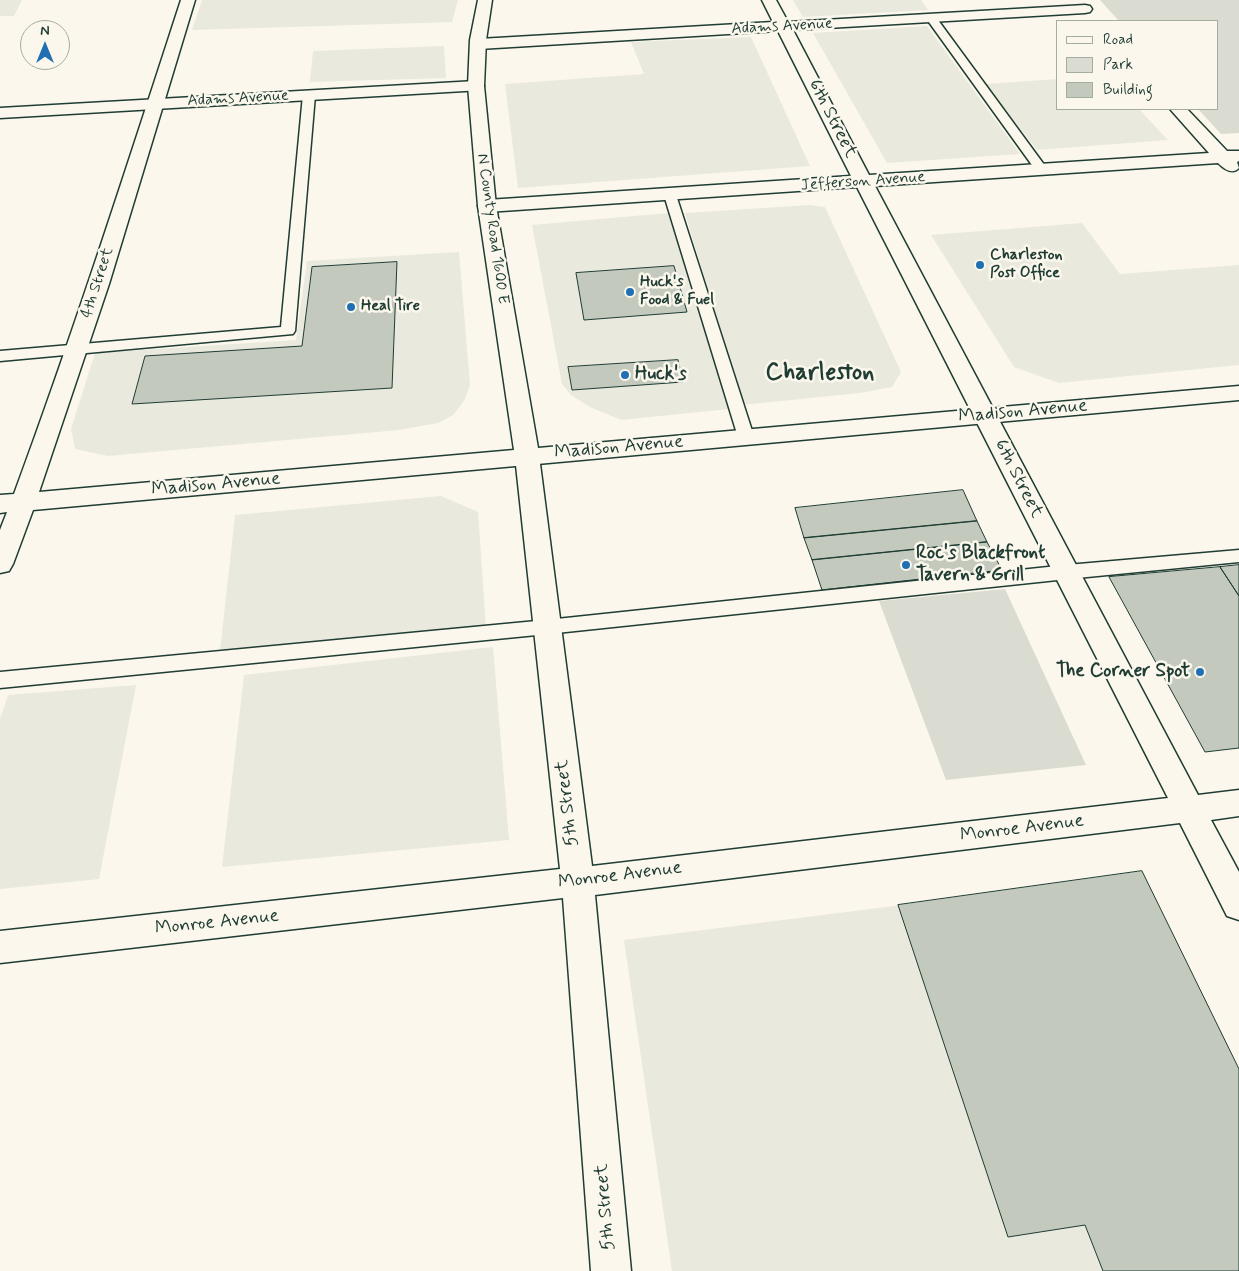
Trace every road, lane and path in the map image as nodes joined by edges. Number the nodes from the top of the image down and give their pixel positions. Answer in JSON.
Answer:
{"nodes":[{"id":1,"x":188,"y":0,"type":"edge"},
{"id":2,"x":485,"y":0,"type":"edge"},
{"id":3,"x":769,"y":0,"type":"edge"},
{"id":4,"x":1080,"y":5,"type":"edge"},
{"id":5,"x":931,"y":18,"type":"junction"},
{"id":6,"x":1095,"y":20,"type":"edge"},
{"id":7,"x":784,"y":27,"type":"junction"},
{"id":8,"x":479,"y":44,"type":"junction"},
{"id":9,"x":476,"y":86,"type":"junction"},
{"id":10,"x":308,"y":95,"type":"junction"},
{"id":11,"x":155,"y":104,"type":"junction"},
{"id":12,"x":1179,"y":110,"type":"edge"},
{"id":13,"x":0,"y":113,"type":"edge"},
{"id":14,"x":1231,"y":156,"type":"edge"},
{"id":15,"x":1040,"y":170,"type":"junction"},
{"id":16,"x":1239,"y":175,"type":"edge"},
{"id":17,"x":864,"y":182,"type":"junction"},
{"id":18,"x":670,"y":195,"type":"junction"},
{"id":19,"x":487,"y":206,"type":"junction"},
{"id":20,"x":77,"y":350,"type":"junction"},
{"id":21,"x":0,"y":356,"type":"edge"},
{"id":22,"x":1239,"y":393,"type":"edge"},
{"id":23,"x":986,"y":416,"type":"junction"},
{"id":24,"x":746,"y":437,"type":"junction"},
{"id":25,"x":527,"y":456,"type":"junction"},
{"id":26,"x":24,"y":502,"type":"junction"},
{"id":27,"x":0,"y":504,"type":"edge"},
{"id":28,"x":1239,"y":556,"type":"edge"},
{"id":29,"x":0,"y":564,"type":"edge"},
{"id":30,"x":1066,"y":572,"type":"junction"},
{"id":31,"x":547,"y":627,"type":"junction"},
{"id":32,"x":0,"y":680,"type":"edge"},
{"id":33,"x":1239,"y":803,"type":"edge"},
{"id":34,"x":1189,"y":809,"type":"junction"},
{"id":35,"x":578,"y":882,"type":"junction"},
{"id":36,"x":1239,"y":905,"type":"edge"},
{"id":37,"x":0,"y":947,"type":"edge"},
{"id":38,"x":611,"y":1271,"type":"edge"}],
"edges":[{"from":1,"to":11,"type":"street","name":"4th Street"},
{"from":2,"to":8,"type":"street","name":"N County Road 1600 E"},
{"from":3,"to":7,"type":"street","name":"6th Street"},
{"from":4,"to":5,"type":"street","name":"Adams Avenue"},
{"from":4,"to":6,"type":"street"},
{"from":5,"to":7,"type":"street","name":"Adams Avenue"},
{"from":5,"to":15,"type":"lane"},
{"from":7,"to":8,"type":"street","name":"Adams Avenue"},
{"from":7,"to":17,"type":"street","name":"6th Street"},
{"from":8,"to":9,"type":"street","name":"N County Road 1600 E"},
{"from":9,"to":10,"type":"street","name":"Adams Avenue"},
{"from":9,"to":19,"type":"street","name":"N County Road 1600 E"},
{"from":10,"to":11,"type":"street","name":"Adams Avenue"},
{"from":10,"to":20,"type":"lane"},
{"from":11,"to":13,"type":"street","name":"Adams Avenue"},
{"from":11,"to":20,"type":"street","name":"4th Street"},
{"from":12,"to":14,"type":"street"},
{"from":14,"to":15,"type":"street","name":"Jefferson Avenue"},
{"from":14,"to":16,"type":"street"},
{"from":15,"to":17,"type":"street","name":"Jefferson Avenue"},
{"from":17,"to":18,"type":"street","name":"Jefferson Avenue"},
{"from":17,"to":23,"type":"street","name":"6th Street"},
{"from":18,"to":19,"type":"street","name":"Jefferson Avenue"},
{"from":18,"to":24,"type":"lane"},
{"from":19,"to":25,"type":"street","name":"N County Road 1600 E"},
{"from":20,"to":21,"type":"lane"},
{"from":20,"to":26,"type":"street","name":"4th Street"},
{"from":22,"to":23,"type":"street","name":"Madison Avenue"},
{"from":23,"to":24,"type":"street","name":"Madison Avenue"},
{"from":23,"to":30,"type":"street","name":"6th Street"},
{"from":24,"to":25,"type":"street","name":"Madison Avenue"},
{"from":25,"to":26,"type":"street","name":"Madison Avenue"},
{"from":25,"to":31,"type":"street","name":"5th Street"},
{"from":26,"to":27,"type":"street","name":"Madison Avenue"},
{"from":26,"to":29,"type":"street","name":"4th Street"},
{"from":28,"to":30,"type":"lane"},
{"from":30,"to":31,"type":"lane"},
{"from":30,"to":34,"type":"street","name":"6th Street"},
{"from":31,"to":32,"type":"lane"},
{"from":31,"to":35,"type":"street","name":"5th Street"},
{"from":33,"to":34,"type":"street","name":"Monroe Avenue"},
{"from":34,"to":35,"type":"street","name":"Monroe Avenue"},
{"from":34,"to":36,"type":"street","name":"6th Street"},
{"from":35,"to":37,"type":"street","name":"Monroe Avenue"},
{"from":35,"to":38,"type":"street","name":"5th Street"}]}
